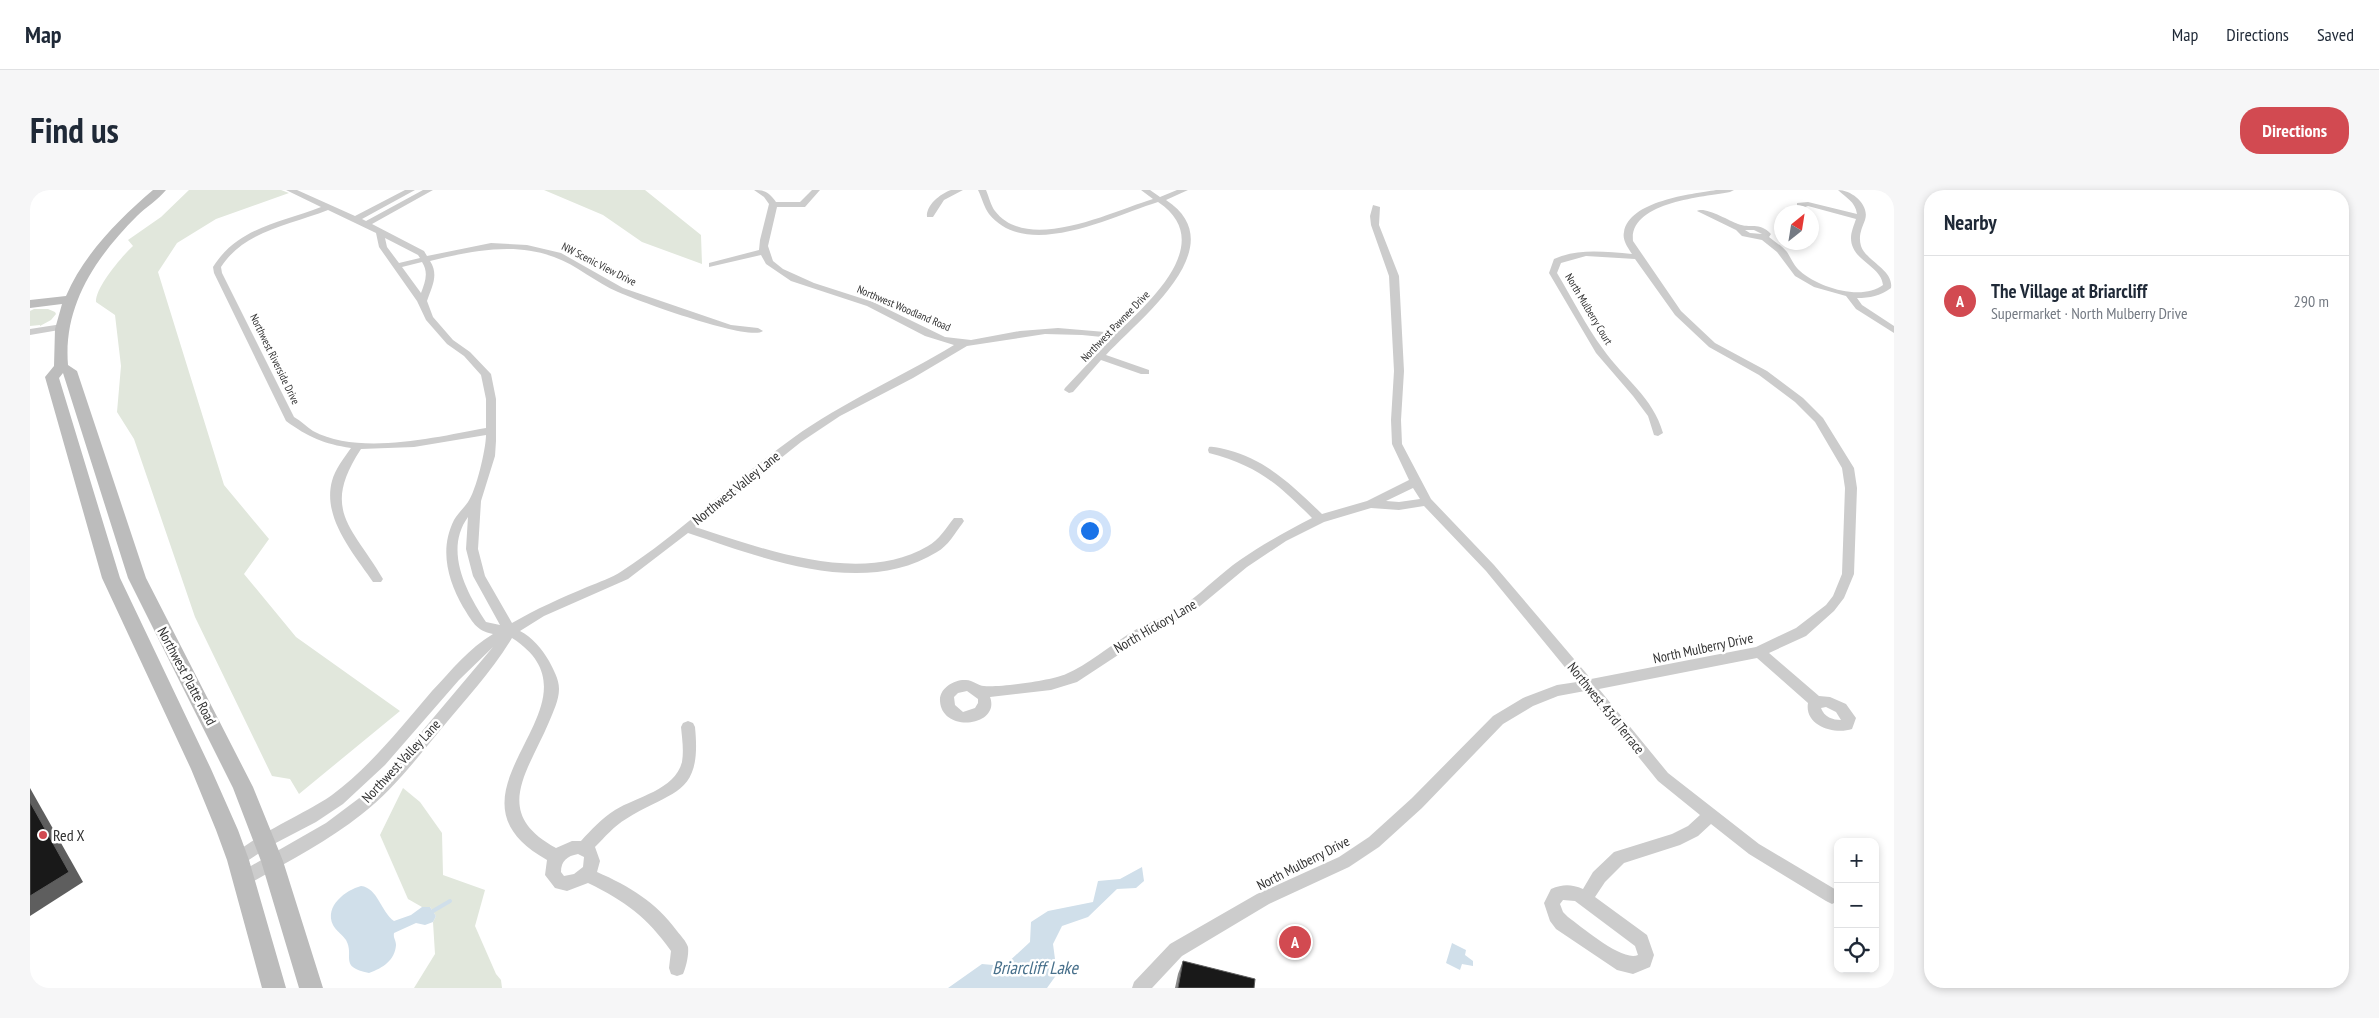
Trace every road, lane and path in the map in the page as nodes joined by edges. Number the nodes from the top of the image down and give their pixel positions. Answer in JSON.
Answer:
{"nodes":[{"id":1,"x":160,"y":190,"type":"edge"},
{"id":2,"x":290,"y":190,"type":"edge"},
{"id":3,"x":412,"y":190,"type":"edge"},
{"id":4,"x":429,"y":190,"type":"edge"},
{"id":5,"x":758,"y":190,"type":"edge"},
{"id":6,"x":816,"y":190,"type":"edge"},
{"id":7,"x":959,"y":190,"type":"edge"},
{"id":8,"x":982,"y":190,"type":"edge"},
{"id":9,"x":1145,"y":190,"type":"edge"},
{"id":10,"x":1184,"y":190,"type":"edge"},
{"id":11,"x":1730,"y":190,"type":"edge"},
{"id":12,"x":1842,"y":190,"type":"edge"},
{"id":13,"x":1160,"y":198,"type":"junction"},
{"id":14,"x":773,"y":204,"type":"junction"},
{"id":15,"x":1819,"y":206,"type":"edge"},
{"id":16,"x":328,"y":207,"type":"junction"},
{"id":17,"x":1376,"y":207,"type":"dead end"},
{"id":18,"x":1702,"y":211,"type":"dead end"},
{"id":19,"x":930,"y":215,"type":"dead end"},
{"id":20,"x":1819,"y":215,"type":"edge"},
{"id":21,"x":356,"y":219,"type":"junction"},
{"id":22,"x":1860,"y":222,"type":"junction"},
{"id":23,"x":366,"y":224,"type":"junction"},
{"id":24,"x":380,"y":233,"type":"junction"},
{"id":25,"x":763,"y":252,"type":"junction"},
{"id":26,"x":1638,"y":257,"type":"junction"},
{"id":27,"x":425,"y":259,"type":"junction"},
{"id":28,"x":712,"y":265,"type":"dead end"},
{"id":29,"x":396,"y":266,"type":"junction"},
{"id":30,"x":1849,"y":294,"type":"junction"},
{"id":31,"x":1870,"y":295,"type":"junction"},
{"id":32,"x":71,"y":299,"type":"junction"},
{"id":33,"x":422,"y":301,"type":"junction"},
{"id":34,"x":30,"y":304,"type":"edge"},
{"id":35,"x":1876,"y":316,"type":"junction"},
{"id":36,"x":62,"y":327,"type":"junction"},
{"id":37,"x":1894,"y":330,"type":"edge"},
{"id":38,"x":758,"y":331,"type":"dead end"},
{"id":39,"x":30,"y":332,"type":"edge"},
{"id":40,"x":1119,"y":336,"type":"junction"},
{"id":41,"x":963,"y":344,"type":"junction"},
{"id":42,"x":1101,"y":356,"type":"junction"},
{"id":43,"x":61,"y":367,"type":"junction"},
{"id":44,"x":1145,"y":372,"type":"dead end"},
{"id":45,"x":1069,"y":390,"type":"dead end"},
{"id":46,"x":491,"y":431,"type":"junction"},
{"id":47,"x":1658,"y":433,"type":"dead end"},
{"id":48,"x":358,"y":445,"type":"junction"},
{"id":49,"x":1213,"y":450,"type":"dead end"},
{"id":50,"x":1415,"y":482,"type":"junction"},
{"id":51,"x":475,"y":501,"type":"junction"},
{"id":52,"x":1427,"y":502,"type":"junction"},
{"id":53,"x":1371,"y":504,"type":"junction"},
{"id":54,"x":1320,"y":519,"type":"junction"},
{"id":55,"x":958,"y":521,"type":"dead end"},
{"id":56,"x":686,"y":528,"type":"junction"},
{"id":57,"x":377,"y":579,"type":"dead end"},
{"id":58,"x":510,"y":631,"type":"junction"},
{"id":59,"x":1759,"y":652,"type":"junction"},
{"id":60,"x":1589,"y":685,"type":"junction"},
{"id":61,"x":981,"y":692,"type":"dead end"},
{"id":62,"x":1816,"y":702,"type":"dead end"},
{"id":63,"x":688,"y":727,"type":"dead end"},
{"id":64,"x":1710,"y":816,"type":"junction"},
{"id":65,"x":265,"y":842,"type":"junction"},
{"id":66,"x":584,"y":848,"type":"junction"},
{"id":67,"x":557,"y":857,"type":"junction"},
{"id":68,"x":238,"y":860,"type":"junction"},
{"id":69,"x":272,"y":861,"type":"junction"},
{"id":70,"x":587,"y":874,"type":"junction"},
{"id":71,"x":243,"y":879,"type":"junction"},
{"id":72,"x":1832,"y":896,"type":"dead end"},
{"id":73,"x":1586,"y":899,"type":"junction"},
{"id":74,"x":677,"y":968,"type":"dead end"},
{"id":75,"x":274,"y":988,"type":"edge"},
{"id":76,"x":311,"y":988,"type":"edge"},
{"id":77,"x":1140,"y":988,"type":"edge"}],
"edges":[{"from":1,"to":32,"type":"main road","name":"Northwest Platte Road"},
{"from":2,"to":16,"type":"street"},
{"from":3,"to":21,"type":"street"},
{"from":4,"to":23,"type":"street"},
{"from":5,"to":14,"type":"street"},
{"from":6,"to":14,"type":"street"},
{"from":7,"to":19,"type":"street"},
{"from":8,"to":13,"type":"street"},
{"from":9,"to":13,"type":"street","name":"Northwest Pawnee Drive"},
{"from":10,"to":13,"type":"street"},
{"from":11,"to":26,"type":"street","name":"North Mulberry Drive"},
{"from":12,"to":22,"type":"street"},
{"from":13,"to":40,"type":"street","name":"Northwest Pawnee Drive"},
{"from":14,"to":25,"type":"street"},
{"from":15,"to":22,"type":"street"},
{"from":16,"to":21,"type":"street"},
{"from":16,"to":48,"type":"street","name":"Northwest Riverside Drive"},
{"from":17,"to":50,"type":"street"},
{"from":18,"to":30,"type":"street"},
{"from":20,"to":22,"type":"street"},
{"from":21,"to":23,"type":"street"},
{"from":22,"to":31,"type":"street"},
{"from":23,"to":24,"type":"street"},
{"from":24,"to":27,"type":"street"},
{"from":24,"to":29,"type":"street"},
{"from":25,"to":28,"type":"street"},
{"from":25,"to":41,"type":"street","name":"Northwest Woodland Road"},
{"from":26,"to":47,"type":"street","name":"North Mulberry Court"},
{"from":26,"to":59,"type":"street","name":"North Mulberry Drive"},
{"from":27,"to":29,"type":"street","name":"NW Scenic View Drive"},
{"from":27,"to":33,"type":"street"},
{"from":27,"to":38,"type":"street","name":"NW Scenic View Drive"},
{"from":29,"to":33,"type":"street"},
{"from":30,"to":31,"type":"street"},
{"from":30,"to":35,"type":"street"},
{"from":31,"to":35,"type":"street"},
{"from":32,"to":34,"type":"main road"},
{"from":32,"to":36,"type":"main road","name":"Northwest Platte Road"},
{"from":33,"to":46,"type":"street"},
{"from":35,"to":37,"type":"street"},
{"from":36,"to":39,"type":"street"},
{"from":36,"to":43,"type":"main road","name":"Northwest Platte Road"},
{"from":40,"to":41,"type":"street","name":"Northwest Woodland Road"},
{"from":40,"to":42,"type":"street","name":"Northwest Pawnee Drive"},
{"from":41,"to":56,"type":"street","name":"Northwest Valley Lane"},
{"from":42,"to":44,"type":"street"},
{"from":42,"to":45,"type":"street","name":"Northwest Pawnee Drive"},
{"from":43,"to":65,"type":"main road","name":"Northwest Platte Road"},
{"from":43,"to":68,"type":"main road","name":"Northwest Platte Road"},
{"from":46,"to":48,"type":"street","name":"Northwest Riverside Drive"},
{"from":46,"to":51,"type":"street"},
{"from":48,"to":57,"type":"street"},
{"from":49,"to":54,"type":"street"},
{"from":50,"to":52,"type":"street","name":"Northwest 43rd Terrace"},
{"from":50,"to":53,"type":"street","name":"North Hickory Lane"},
{"from":51,"to":58,"type":"street"},
{"from":51,"to":58,"type":"street"},
{"from":52,"to":53,"type":"street","name":"North Hickory Lane"},
{"from":52,"to":60,"type":"street","name":"Northwest 43rd Terrace"},
{"from":53,"to":54,"type":"street","name":"North Hickory Lane"},
{"from":54,"to":61,"type":"street","name":"North Hickory Lane"},
{"from":55,"to":56,"type":"street"},
{"from":56,"to":58,"type":"street","name":"Northwest Valley Lane"},
{"from":58,"to":65,"type":"street","name":"Northwest Valley Lane"},
{"from":58,"to":67,"type":"street"},
{"from":58,"to":69,"type":"street","name":"Northwest Valley Lane"},
{"from":59,"to":60,"type":"street","name":"North Mulberry Drive"},
{"from":59,"to":62,"type":"street"},
{"from":60,"to":64,"type":"street","name":"Northwest 43rd Terrace"},
{"from":60,"to":77,"type":"street","name":"North Mulberry Drive"},
{"from":63,"to":66,"type":"street"},
{"from":64,"to":72,"type":"street","name":"Northwest 43rd Terrace"},
{"from":64,"to":73,"type":"street"},
{"from":65,"to":68,"type":"street","name":"Northwest Valley Lane"},
{"from":65,"to":69,"type":"main road","name":"Northwest Platte Road"},
{"from":66,"to":67,"type":"street"},
{"from":66,"to":70,"type":"street"},
{"from":67,"to":70,"type":"street"},
{"from":68,"to":71,"type":"main road","name":"Northwest Platte Road"},
{"from":69,"to":71,"type":"street","name":"Northwest Valley Lane"},
{"from":69,"to":76,"type":"main road","name":"Northwest Platte Road"},
{"from":70,"to":74,"type":"street"},
{"from":71,"to":75,"type":"main road","name":"Northwest Platte Road"},
{"from":73,"to":73,"type":"street"}]}
